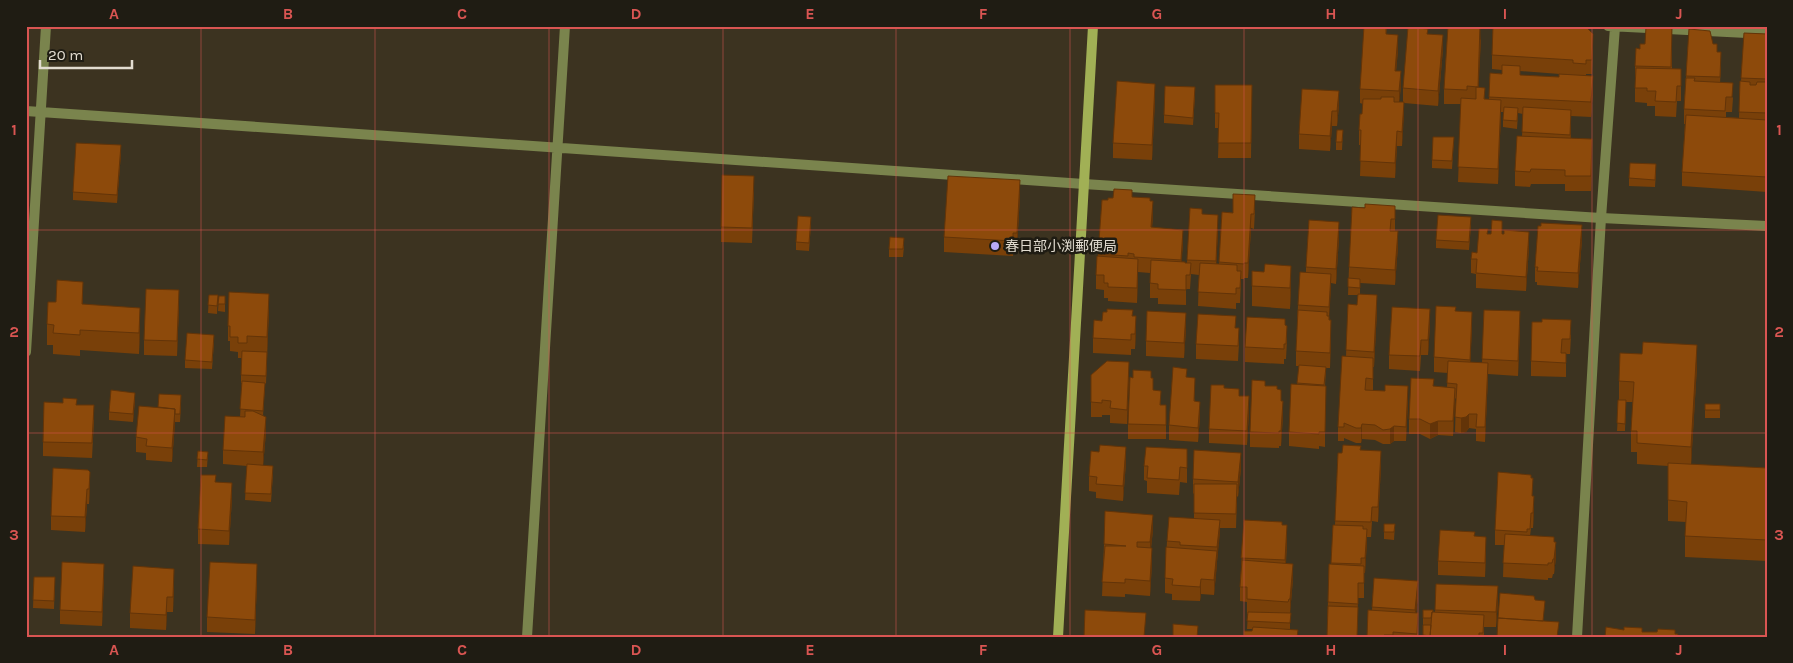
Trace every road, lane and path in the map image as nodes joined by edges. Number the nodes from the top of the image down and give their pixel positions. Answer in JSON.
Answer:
{"nodes":[{"id":1,"x":46,"y":26,"type":"edge"},
{"id":2,"x":565,"y":26,"type":"edge"},
{"id":3,"x":1093,"y":26,"type":"edge"},
{"id":4,"x":1608,"y":26,"type":"edge"},
{"id":5,"x":1615,"y":27,"type":"edge"},
{"id":6,"x":1767,"y":34,"type":"edge"},
{"id":7,"x":26,"y":111,"type":"edge"},
{"id":8,"x":41,"y":112,"type":"junction"},
{"id":9,"x":557,"y":148,"type":"junction"},
{"id":10,"x":1084,"y":184,"type":"junction"},
{"id":11,"x":1601,"y":218,"type":"junction"},
{"id":12,"x":1767,"y":226,"type":"edge"},
{"id":13,"x":26,"y":352,"type":"edge"},
{"id":14,"x":527,"y":637,"type":"edge"},
{"id":15,"x":1058,"y":637,"type":"edge"},
{"id":16,"x":1577,"y":637,"type":"edge"}],
"edges":[{"from":1,"to":8,"type":"street"},
{"from":2,"to":9,"type":"street"},
{"from":3,"to":10,"type":"street"},
{"from":4,"to":5,"type":"street"},
{"from":5,"to":6,"type":"street"},
{"from":5,"to":11,"type":"street"},
{"from":7,"to":8,"type":"street"},
{"from":8,"to":9,"type":"street"},
{"from":8,"to":13,"type":"street"},
{"from":9,"to":10,"type":"street"},
{"from":9,"to":14,"type":"street"},
{"from":10,"to":11,"type":"street"},
{"from":10,"to":15,"type":"street"},
{"from":11,"to":12,"type":"street"},
{"from":11,"to":16,"type":"street"}]}
